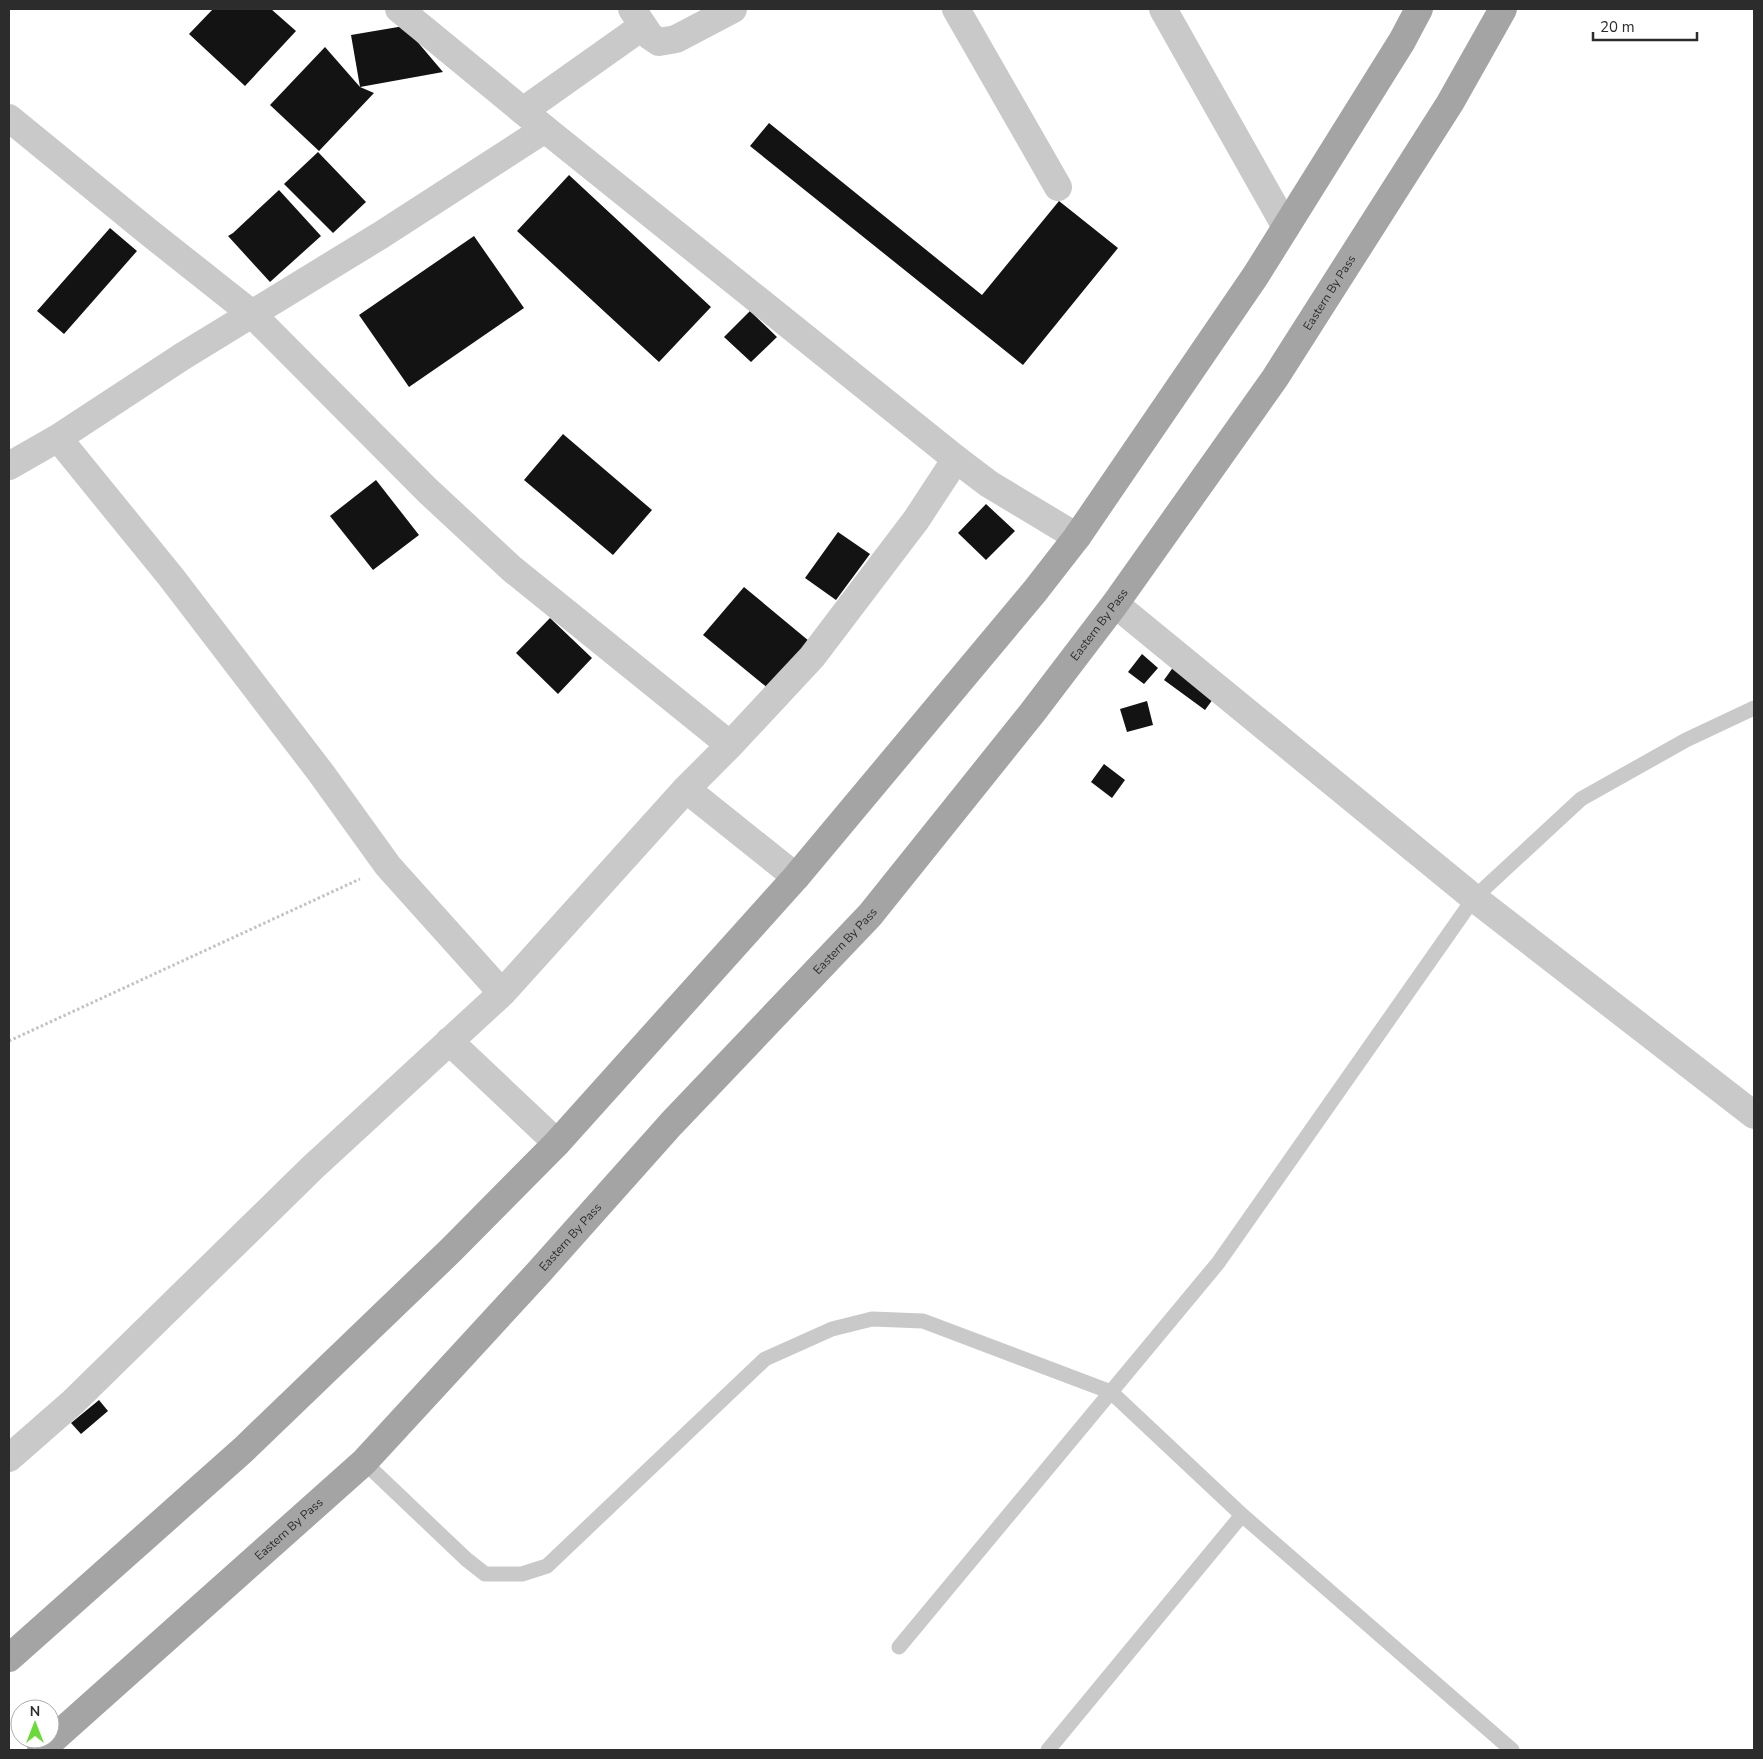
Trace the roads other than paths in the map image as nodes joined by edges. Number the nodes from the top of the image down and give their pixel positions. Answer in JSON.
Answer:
{"nodes":[{"id":1,"x":399,"y":9,"type":"edge"},
{"id":2,"x":734,"y":9,"type":"edge"},
{"id":3,"x":956,"y":9,"type":"edge"},
{"id":4,"x":1163,"y":9,"type":"edge"},
{"id":5,"x":1419,"y":9,"type":"edge"},
{"id":6,"x":1503,"y":9,"type":"edge"},
{"id":7,"x":638,"y":17,"type":"edge"},
{"id":8,"x":522,"y":111,"type":"junction"},
{"id":9,"x":9,"y":118,"type":"edge"},
{"id":10,"x":545,"y":129,"type":"junction"},
{"id":11,"x":1058,"y":187,"type":"dead end"},
{"id":12,"x":1286,"y":226,"type":"junction"},
{"id":13,"x":252,"y":314,"type":"junction"},
{"id":14,"x":58,"y":438,"type":"junction"},
{"id":15,"x":956,"y":459,"type":"junction"},
{"id":16,"x":9,"y":466,"type":"edge"},
{"id":17,"x":1077,"y":537,"type":"junction"},
{"id":18,"x":1115,"y":604,"type":"junction"},
{"id":19,"x":1754,"y":708,"type":"edge"},
{"id":20,"x":730,"y":746,"type":"junction"},
{"id":21,"x":686,"y":789,"type":"junction"},
{"id":22,"x":796,"y":877,"type":"junction"},
{"id":23,"x":1474,"y":898,"type":"junction"},
{"id":24,"x":502,"y":992,"type":"junction"},
{"id":25,"x":449,"y":1041,"type":"junction"},
{"id":26,"x":1754,"y":1115,"type":"edge"},
{"id":27,"x":557,"y":1143,"type":"junction"},
{"id":28,"x":1111,"y":1392,"type":"junction"},
{"id":29,"x":9,"y":1458,"type":"edge"},
{"id":30,"x":364,"y":1462,"type":"junction"},
{"id":31,"x":1242,"y":1516,"type":"junction"},
{"id":32,"x":898,"y":1647,"type":"dead end"},
{"id":33,"x":9,"y":1658,"type":"edge"},
{"id":34,"x":41,"y":1750,"type":"edge"},
{"id":35,"x":1048,"y":1750,"type":"edge"},
{"id":36,"x":1512,"y":1750,"type":"edge"}],
"edges":[{"from":1,"to":8,"type":"street"},
{"from":2,"to":7,"type":"street"},
{"from":3,"to":11,"type":"street"},
{"from":4,"to":12,"type":"street"},
{"from":5,"to":12,"type":"main road"},
{"from":6,"to":18,"type":"main road","name":"Eastern By Pass"},
{"from":7,"to":8,"type":"street"},
{"from":8,"to":10,"type":"street"},
{"from":9,"to":13,"type":"street"},
{"from":10,"to":13,"type":"street"},
{"from":10,"to":15,"type":"street"},
{"from":12,"to":17,"type":"main road"},
{"from":13,"to":14,"type":"street"},
{"from":13,"to":20,"type":"street"},
{"from":14,"to":16,"type":"street"},
{"from":14,"to":24,"type":"street"},
{"from":15,"to":17,"type":"street"},
{"from":15,"to":20,"type":"street"},
{"from":17,"to":22,"type":"main road"},
{"from":18,"to":23,"type":"street"},
{"from":18,"to":30,"type":"main road","name":"Eastern By Pass"},
{"from":19,"to":23,"type":"lane"},
{"from":20,"to":21,"type":"street"},
{"from":21,"to":22,"type":"street"},
{"from":21,"to":24,"type":"street"},
{"from":22,"to":27,"type":"main road"},
{"from":23,"to":26,"type":"street"},
{"from":23,"to":28,"type":"lane"},
{"from":24,"to":25,"type":"street"},
{"from":25,"to":27,"type":"street"},
{"from":25,"to":29,"type":"street"},
{"from":27,"to":33,"type":"main road"},
{"from":28,"to":30,"type":"lane"},
{"from":28,"to":31,"type":"lane"},
{"from":28,"to":32,"type":"lane"},
{"from":30,"to":34,"type":"main road","name":"Eastern By Pass"},
{"from":31,"to":35,"type":"lane"},
{"from":31,"to":36,"type":"lane"}]}
